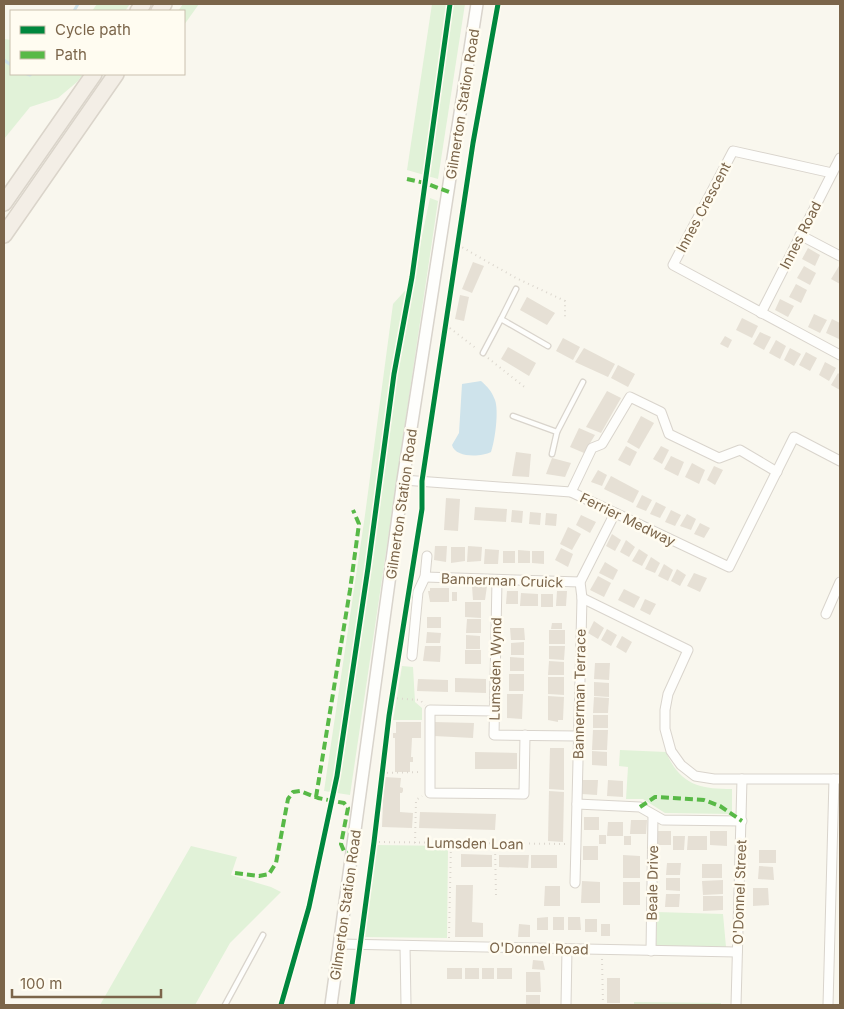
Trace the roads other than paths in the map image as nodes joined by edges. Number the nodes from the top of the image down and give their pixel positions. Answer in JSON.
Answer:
{"nodes":[{"id":1,"x":477,"y":4,"type":"edge"},
{"id":2,"x":93,"y":75,"type":"edge"},
{"id":3,"x":115,"y":75,"type":"edge"},
{"id":4,"x":840,"y":159,"type":"edge"},
{"id":5,"x":832,"y":173,"type":"junction"},
{"id":6,"x":4,"y":203,"type":"edge"},
{"id":7,"x":4,"y":235,"type":"edge"},
{"id":8,"x":800,"y":235,"type":"junction"},
{"id":9,"x":840,"y":256,"type":"edge"},
{"id":10,"x":516,"y":289,"type":"dead end"},
{"id":11,"x":761,"y":313,"type":"junction"},
{"id":12,"x":501,"y":319,"type":"junction"},
{"id":13,"x":548,"y":346,"type":"dead end"},
{"id":14,"x":483,"y":353,"type":"dead end"},
{"id":15,"x":840,"y":355,"type":"edge"},
{"id":16,"x":583,"y":382,"type":"dead end"},
{"id":17,"x":513,"y":416,"type":"dead end"},
{"id":18,"x":557,"y":432,"type":"junction"},
{"id":19,"x":552,"y":454,"type":"dead end"},
{"id":20,"x":840,"y":460,"type":"edge"},
{"id":21,"x":777,"y":472,"type":"junction"},
{"id":22,"x":403,"y":480,"type":"junction"},
{"id":23,"x":571,"y":492,"type":"junction"},
{"id":24,"x":615,"y":513,"type":"junction"},
{"id":25,"x":427,"y":556,"type":"dead end"},
{"id":26,"x":425,"y":577,"type":"junction"},
{"id":27,"x":497,"y":580,"type":"junction"},
{"id":28,"x":580,"y":582,"type":"junction"},
{"id":29,"x":840,"y":582,"type":"edge"},
{"id":30,"x":582,"y":598,"type":"junction"},
{"id":31,"x":826,"y":614,"type":"dead end"},
{"id":32,"x":412,"y":656,"type":"dead end"},
{"id":33,"x":494,"y":711,"type":"junction"},
{"id":34,"x":525,"y":735,"type":"junction"},
{"id":35,"x":578,"y":736,"type":"junction"},
{"id":36,"x":742,"y":779,"type":"junction"},
{"id":37,"x":837,"y":779,"type":"edge"},
{"id":38,"x":577,"y":804,"type":"junction"},
{"id":39,"x":653,"y":815,"type":"junction"},
{"id":40,"x":742,"y":821,"type":"junction"},
{"id":41,"x":575,"y":883,"type":"dead end"},
{"id":42,"x":263,"y":935,"type":"dead end"},
{"id":43,"x":340,"y":944,"type":"junction"},
{"id":44,"x":405,"y":946,"type":"junction"},
{"id":45,"x":566,"y":949,"type":"junction"},
{"id":46,"x":651,"y":950,"type":"junction"},
{"id":47,"x":737,"y":952,"type":"junction"},
{"id":48,"x":225,"y":1005,"type":"edge"},
{"id":49,"x":331,"y":1005,"type":"edge"},
{"id":50,"x":406,"y":1005,"type":"edge"},
{"id":51,"x":566,"y":1005,"type":"edge"},
{"id":52,"x":736,"y":1005,"type":"edge"},
{"id":53,"x":828,"y":1005,"type":"edge"}],
"edges":[{"from":1,"to":22,"type":"street","name":"Gilmerton Station Road"},
{"from":2,"to":6,"type":"highway"},
{"from":3,"to":7,"type":"highway"},
{"from":4,"to":5,"type":"street","name":"Innes Road"},
{"from":5,"to":8,"type":"street","name":"Innes Road"},
{"from":5,"to":11,"type":"street","name":"Innes Crescent"},
{"from":8,"to":9,"type":"street"},
{"from":8,"to":11,"type":"street","name":"Innes Road"},
{"from":10,"to":12,"type":"lane"},
{"from":11,"to":15,"type":"street"},
{"from":12,"to":13,"type":"lane"},
{"from":12,"to":14,"type":"lane"},
{"from":16,"to":18,"type":"lane"},
{"from":17,"to":18,"type":"lane"},
{"from":18,"to":19,"type":"lane"},
{"from":20,"to":21,"type":"street"},
{"from":21,"to":23,"type":"street"},
{"from":21,"to":24,"type":"street","name":"Ferrier Medway"},
{"from":22,"to":23,"type":"street","name":"Ferrier Medway"},
{"from":22,"to":43,"type":"street","name":"Gilmerton Station Road"},
{"from":23,"to":24,"type":"street","name":"Ferrier Medway"},
{"from":24,"to":28,"type":"street"},
{"from":25,"to":26,"type":"street","name":"Bannerman Cruick"},
{"from":26,"to":27,"type":"street","name":"Bannerman Cruick"},
{"from":26,"to":32,"type":"street","name":"Bannerman Cruick"},
{"from":27,"to":28,"type":"street","name":"Bannerman Cruick"},
{"from":27,"to":33,"type":"street","name":"Lumsden Wynd"},
{"from":28,"to":30,"type":"street","name":"Bannerman Terrace"},
{"from":29,"to":31,"type":"street"},
{"from":30,"to":35,"type":"street","name":"Bannerman Terrace"},
{"from":30,"to":36,"type":"street"},
{"from":33,"to":34,"type":"street","name":"Lumsden Wynd"},
{"from":33,"to":34,"type":"street"},
{"from":34,"to":35,"type":"street","name":"Lumsden Wynd"},
{"from":35,"to":38,"type":"street","name":"Bannerman Terrace"},
{"from":36,"to":37,"type":"street"},
{"from":36,"to":40,"type":"street","name":"O'Donnel Street"},
{"from":37,"to":53,"type":"street"},
{"from":38,"to":39,"type":"street"},
{"from":38,"to":41,"type":"street","name":"Bannerman Terrace"},
{"from":39,"to":40,"type":"street"},
{"from":39,"to":46,"type":"street","name":"Beale Drive"},
{"from":40,"to":47,"type":"street","name":"O'Donnel Street"},
{"from":42,"to":48,"type":"lane"},
{"from":43,"to":44,"type":"street","name":"O'Donnel Road"},
{"from":43,"to":49,"type":"street","name":"Gilmerton Station Road"},
{"from":44,"to":45,"type":"street","name":"O'Donnel Road"},
{"from":44,"to":50,"type":"street"},
{"from":45,"to":46,"type":"street","name":"O'Donnel Road"},
{"from":45,"to":51,"type":"street"},
{"from":46,"to":47,"type":"street","name":"O'Donnel Road"},
{"from":47,"to":52,"type":"street","name":"O'Donnel Street"}]}
